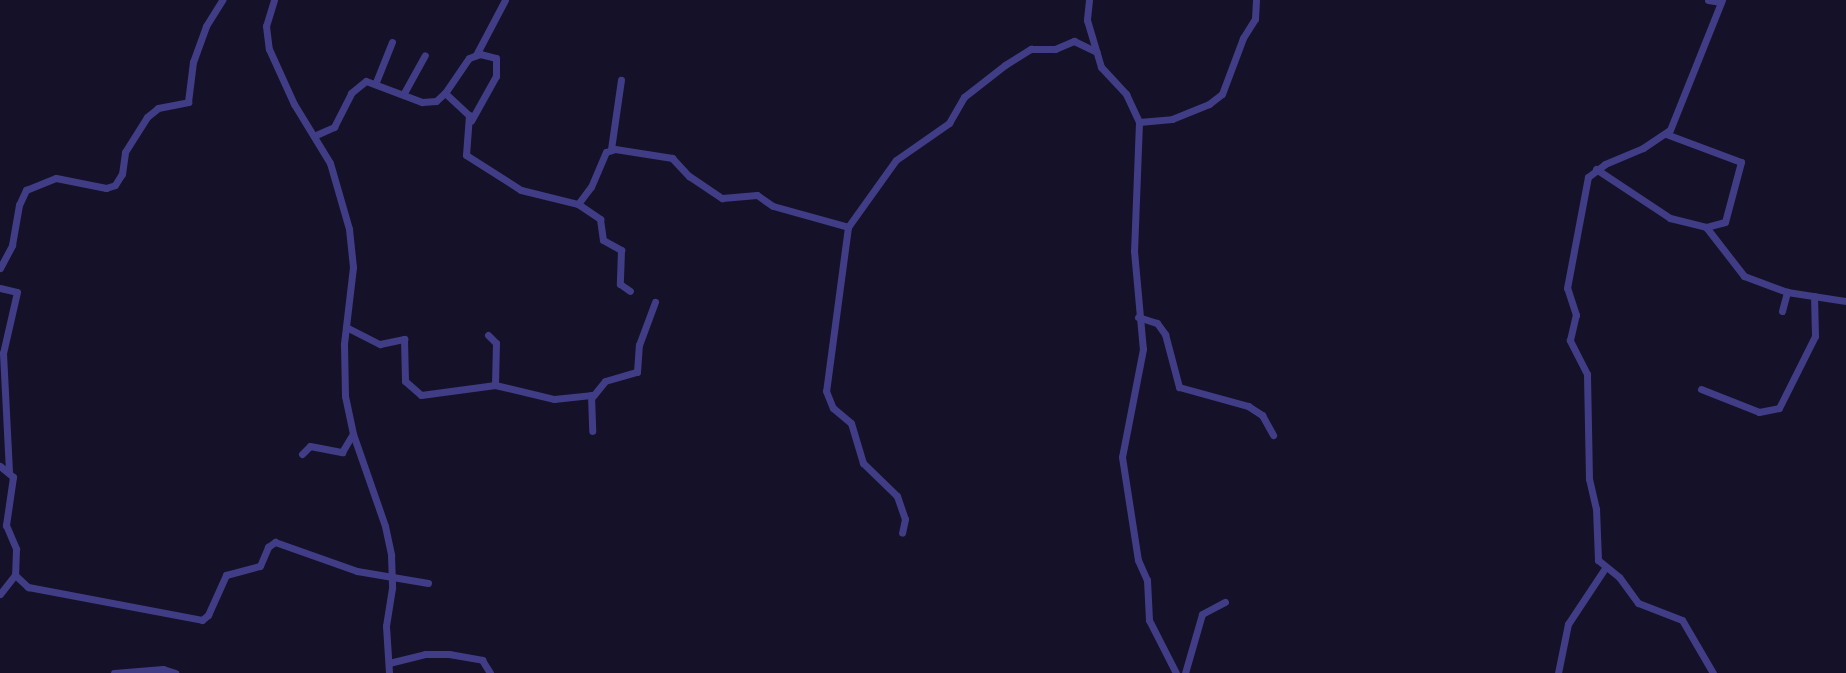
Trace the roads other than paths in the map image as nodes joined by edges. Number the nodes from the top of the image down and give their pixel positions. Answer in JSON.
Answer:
{"nodes":[{"id":1,"x":222,"y":0,"type":"edge"},
{"id":2,"x":274,"y":0,"type":"edge"},
{"id":3,"x":505,"y":0,"type":"edge"},
{"id":4,"x":1089,"y":0,"type":"edge"},
{"id":5,"x":1256,"y":0,"type":"edge"},
{"id":6,"x":1708,"y":0,"type":"edge"},
{"id":7,"x":1722,"y":1,"type":"edge"},
{"id":8,"x":392,"y":42,"type":"dead end"},
{"id":9,"x":1097,"y":52,"type":"junction"},
{"id":10,"x":425,"y":55,"type":"dead end"},
{"id":11,"x":476,"y":55,"type":"junction"},
{"id":12,"x":621,"y":80,"type":"dead end"},
{"id":13,"x":376,"y":82,"type":"junction"},
{"id":14,"x":405,"y":93,"type":"junction"},
{"id":15,"x":446,"y":93,"type":"junction"},
{"id":16,"x":471,"y":122,"type":"junction"},
{"id":17,"x":1139,"y":122,"type":"junction"},
{"id":18,"x":317,"y":134,"type":"junction"},
{"id":19,"x":1666,"y":134,"type":"junction"},
{"id":20,"x":611,"y":150,"type":"junction"},
{"id":21,"x":1596,"y":169,"type":"junction"},
{"id":22,"x":578,"y":204,"type":"junction"},
{"id":23,"x":848,"y":227,"type":"junction"},
{"id":24,"x":1706,"y":227,"type":"junction"},
{"id":25,"x":0,"y":268,"type":"edge"},
{"id":26,"x":0,"y":288,"type":"edge"},
{"id":27,"x":630,"y":291,"type":"dead end"},
{"id":28,"x":1787,"y":292,"type":"junction"},
{"id":29,"x":1814,"y":296,"type":"junction"},
{"id":30,"x":1846,"y":301,"type":"edge"},
{"id":31,"x":656,"y":302,"type":"dead end"},
{"id":32,"x":1782,"y":311,"type":"dead end"},
{"id":33,"x":1138,"y":317,"type":"junction"},
{"id":34,"x":346,"y":327,"type":"junction"},
{"id":35,"x":488,"y":335,"type":"dead end"},
{"id":36,"x":495,"y":385,"type":"junction"},
{"id":37,"x":1701,"y":389,"type":"dead end"},
{"id":38,"x":593,"y":396,"type":"junction"},
{"id":39,"x":592,"y":431,"type":"dead end"},
{"id":40,"x":353,"y":434,"type":"junction"},
{"id":41,"x":1273,"y":435,"type":"dead end"},
{"id":42,"x":302,"y":454,"type":"dead end"},
{"id":43,"x":0,"y":466,"type":"edge"},
{"id":44,"x":9,"y":472,"type":"junction"},
{"id":45,"x":902,"y":533,"type":"dead end"},
{"id":46,"x":1605,"y":568,"type":"junction"},
{"id":47,"x":15,"y":575,"type":"junction"},
{"id":48,"x":392,"y":579,"type":"junction"},
{"id":49,"x":428,"y":584,"type":"dead end"},
{"id":50,"x":0,"y":594,"type":"edge"},
{"id":51,"x":1225,"y":602,"type":"dead end"},
{"id":52,"x":389,"y":663,"type":"junction"},
{"id":53,"x":114,"y":673,"type":"edge"},
{"id":54,"x":175,"y":673,"type":"edge"},
{"id":55,"x":389,"y":673,"type":"edge"},
{"id":56,"x":490,"y":673,"type":"edge"},
{"id":57,"x":1176,"y":673,"type":"edge"},
{"id":58,"x":1185,"y":673,"type":"edge"},
{"id":59,"x":1558,"y":673,"type":"edge"},
{"id":60,"x":1713,"y":673,"type":"edge"}],
"edges":[{"from":1,"to":25,"type":"street"},
{"from":2,"to":18,"type":"street"},
{"from":3,"to":11,"type":"street"},
{"from":4,"to":9,"type":"street"},
{"from":5,"to":17,"type":"street"},
{"from":6,"to":7,"type":"street"},
{"from":7,"to":19,"type":"street"},
{"from":8,"to":13,"type":"street"},
{"from":9,"to":17,"type":"street"},
{"from":9,"to":23,"type":"street"},
{"from":10,"to":14,"type":"street"},
{"from":11,"to":15,"type":"street"},
{"from":11,"to":16,"type":"street"},
{"from":12,"to":20,"type":"street"},
{"from":13,"to":14,"type":"street"},
{"from":13,"to":18,"type":"street"},
{"from":14,"to":15,"type":"street"},
{"from":15,"to":16,"type":"street"},
{"from":16,"to":22,"type":"street"},
{"from":17,"to":33,"type":"street"},
{"from":18,"to":34,"type":"street"},
{"from":19,"to":21,"type":"street"},
{"from":19,"to":24,"type":"street"},
{"from":20,"to":22,"type":"street"},
{"from":20,"to":23,"type":"street"},
{"from":21,"to":24,"type":"street"},
{"from":21,"to":46,"type":"street"},
{"from":22,"to":27,"type":"street"},
{"from":23,"to":45,"type":"street"},
{"from":24,"to":28,"type":"street"},
{"from":26,"to":44,"type":"street"},
{"from":28,"to":29,"type":"street"},
{"from":28,"to":32,"type":"street"},
{"from":29,"to":30,"type":"street"},
{"from":29,"to":37,"type":"street"},
{"from":31,"to":38,"type":"street"},
{"from":33,"to":41,"type":"street"},
{"from":33,"to":57,"type":"street"},
{"from":34,"to":36,"type":"street"},
{"from":34,"to":40,"type":"street"},
{"from":35,"to":36,"type":"street"},
{"from":36,"to":38,"type":"street"},
{"from":38,"to":39,"type":"street"},
{"from":40,"to":42,"type":"street"},
{"from":40,"to":48,"type":"street"},
{"from":43,"to":44,"type":"street"},
{"from":44,"to":47,"type":"street"},
{"from":46,"to":59,"type":"street"},
{"from":46,"to":60,"type":"street"},
{"from":47,"to":48,"type":"street"},
{"from":47,"to":50,"type":"street"},
{"from":48,"to":49,"type":"street"},
{"from":48,"to":52,"type":"street"},
{"from":51,"to":58,"type":"street"},
{"from":52,"to":55,"type":"street"},
{"from":52,"to":56,"type":"street"},
{"from":53,"to":54,"type":"street"}]}
